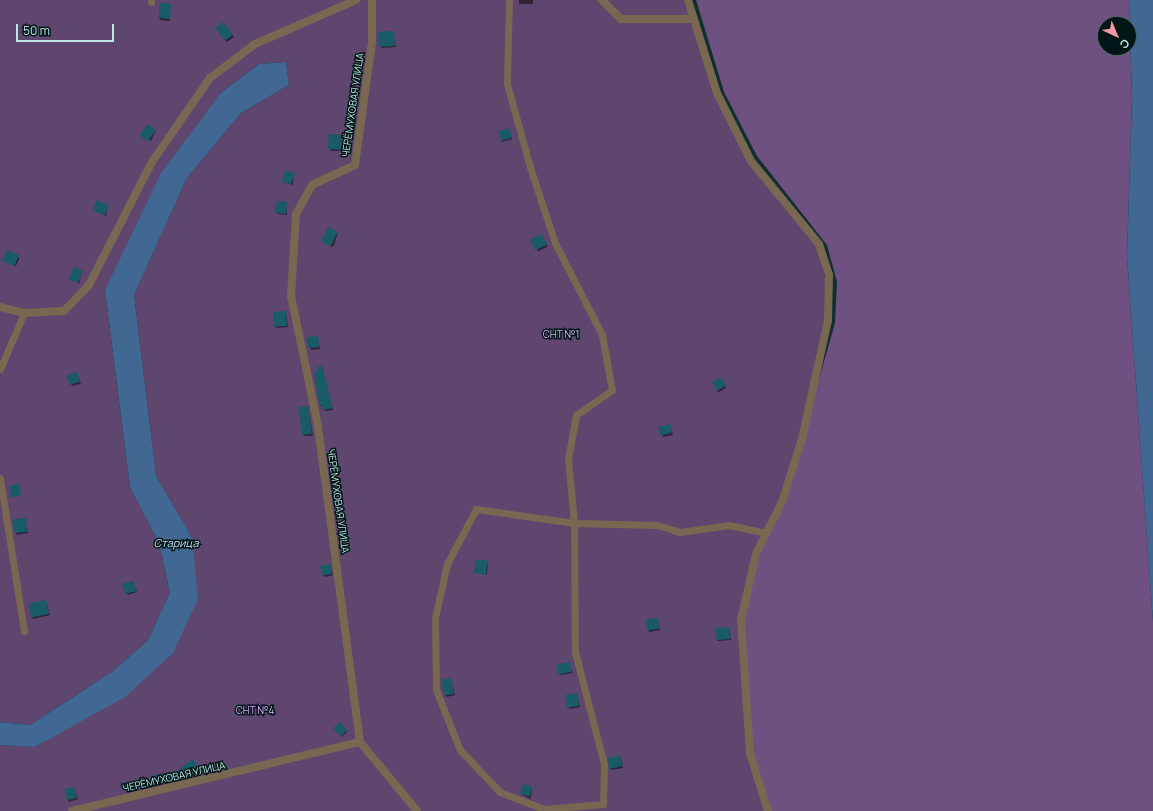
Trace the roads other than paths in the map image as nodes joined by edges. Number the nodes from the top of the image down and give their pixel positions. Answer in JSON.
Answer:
{"nodes":[{"id":1,"x":356,"y":0,"type":"edge"},
{"id":2,"x":372,"y":0,"type":"edge"},
{"id":3,"x":509,"y":0,"type":"edge"},
{"id":4,"x":602,"y":0,"type":"edge"},
{"id":5,"x":688,"y":0,"type":"edge"},
{"id":6,"x":693,"y":19,"type":"junction"},
{"id":7,"x":0,"y":307,"type":"edge"},
{"id":8,"x":24,"y":313,"type":"junction"},
{"id":9,"x":0,"y":368,"type":"edge"},
{"id":10,"x":0,"y":478,"type":"edge"},
{"id":11,"x":574,"y":523,"type":"junction"},
{"id":12,"x":766,"y":533,"type":"junction"},
{"id":13,"x":24,"y":631,"type":"dead end"},
{"id":14,"x":360,"y":742,"type":"junction"},
{"id":15,"x":72,"y":811,"type":"edge"},
{"id":16,"x":417,"y":811,"type":"edge"},
{"id":17,"x":768,"y":811,"type":"edge"}],
"edges":[{"from":1,"to":8,"type":"street"},
{"from":2,"to":14,"type":"street","name":"ЧЕРЁМУХОВАЯ УЛИЦА"},
{"from":3,"to":11,"type":"lane"},
{"from":4,"to":6,"type":"street"},
{"from":5,"to":6,"type":"street"},
{"from":6,"to":12,"type":"street"},
{"from":7,"to":8,"type":"street"},
{"from":8,"to":9,"type":"lane"},
{"from":10,"to":13,"type":"lane"},
{"from":11,"to":11,"type":"lane"},
{"from":11,"to":12,"type":"lane"},
{"from":12,"to":17,"type":"street"},
{"from":14,"to":15,"type":"street","name":"ЧЕРЁМУХОВАЯ УЛИЦА"},
{"from":14,"to":16,"type":"street"}]}
